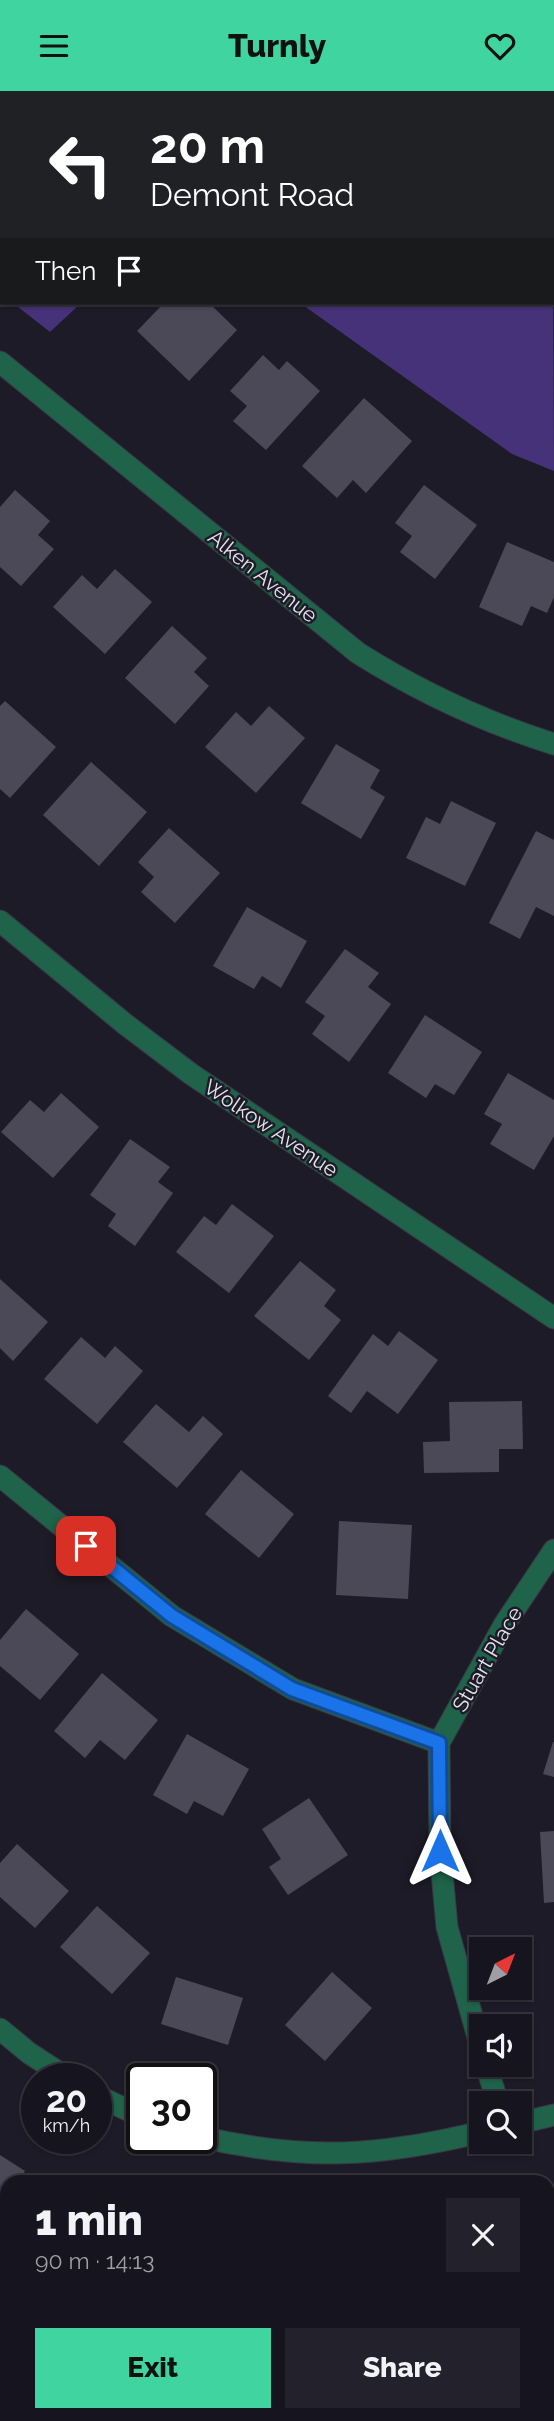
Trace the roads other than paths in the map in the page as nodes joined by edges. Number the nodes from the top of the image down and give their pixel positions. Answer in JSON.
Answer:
{"nodes":[{"id":1,"x":0,"y":362,"type":"edge"},
{"id":2,"x":554,"y":744,"type":"edge"},
{"id":3,"x":0,"y":922,"type":"edge"},
{"id":4,"x":554,"y":1318,"type":"edge"},
{"id":5,"x":0,"y":1476,"type":"edge"},
{"id":6,"x":554,"y":1550,"type":"edge"},
{"id":7,"x":439,"y":1743,"type":"junction"},
{"id":8,"x":471,"y":2014,"type":"edge"},
{"id":9,"x":0,"y":2029,"type":"edge"},
{"id":10,"x":44,"y":2063,"type":"edge"},
{"id":11,"x":554,"y":2115,"type":"edge"},
{"id":12,"x":532,"y":2120,"type":"edge"},
{"id":13,"x":469,"y":2134,"type":"edge"},
{"id":14,"x":217,"y":2141,"type":"edge"}],
"edges":[{"from":1,"to":2,"type":"street","name":"Alken Avenue"},
{"from":3,"to":4,"type":"street","name":"Wolkow Avenue"},
{"from":5,"to":7,"type":"street"},
{"from":6,"to":7,"type":"street","name":"Stuart Place"},
{"from":7,"to":8,"type":"street","name":"Stuart Place"},
{"from":9,"to":10,"type":"street"},
{"from":11,"to":12,"type":"street"},
{"from":13,"to":14,"type":"street"}]}
